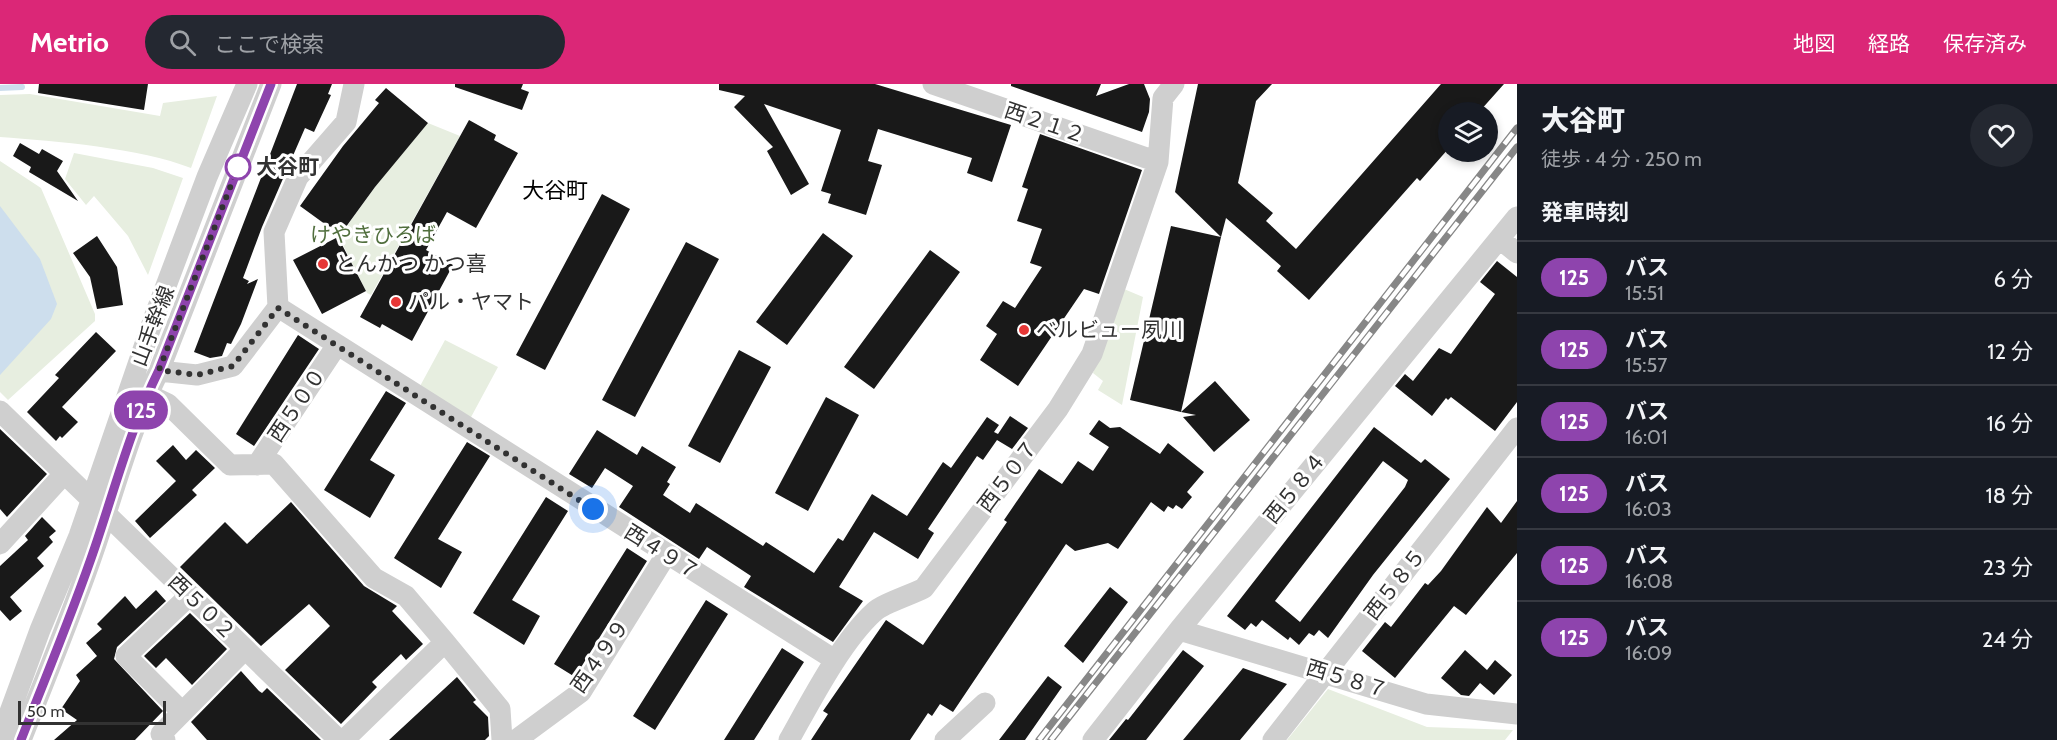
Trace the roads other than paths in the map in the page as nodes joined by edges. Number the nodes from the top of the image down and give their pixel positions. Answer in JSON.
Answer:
{"nodes":[{"id":1,"x":247,"y":84,"type":"edge"},
{"id":2,"x":271,"y":84,"type":"edge"},
{"id":3,"x":354,"y":84,"type":"edge"},
{"id":4,"x":933,"y":84,"type":"edge"},
{"id":5,"x":1174,"y":84,"type":"edge"},
{"id":6,"x":1158,"y":162,"type":"junction"},
{"id":7,"x":1517,"y":217,"type":"edge"},
{"id":8,"x":1500,"y":238,"type":"junction"},
{"id":9,"x":1517,"y":252,"type":"edge"},
{"id":10,"x":278,"y":308,"type":"junction"},
{"id":11,"x":337,"y":345,"type":"junction"},
{"id":12,"x":159,"y":370,"type":"junction"},
{"id":13,"x":147,"y":393,"type":"junction"},
{"id":14,"x":0,"y":411,"type":"edge"},
{"id":15,"x":1517,"y":428,"type":"edge"},
{"id":16,"x":257,"y":465,"type":"junction"},
{"id":17,"x":64,"y":474,"type":"junction"},
{"id":18,"x":98,"y":507,"type":"junction"},
{"id":19,"x":0,"y":544,"type":"edge"},
{"id":20,"x":666,"y":555,"type":"junction"},
{"id":21,"x":190,"y":595,"type":"junction"},
{"id":22,"x":1179,"y":630,"type":"junction"},
{"id":23,"x":445,"y":642,"type":"junction"},
{"id":24,"x":245,"y":649,"type":"junction"},
{"id":25,"x":835,"y":660,"type":"junction"},
{"id":26,"x":1327,"y":673,"type":"junction"},
{"id":27,"x":985,"y":703,"type":"dead end"},
{"id":28,"x":182,"y":712,"type":"junction"},
{"id":29,"x":1517,"y":714,"type":"edge"},
{"id":30,"x":163,"y":737,"type":"edge"},
{"id":31,"x":0,"y":739,"type":"edge"},
{"id":32,"x":21,"y":740,"type":"edge"},
{"id":33,"x":339,"y":740,"type":"edge"},
{"id":34,"x":344,"y":740,"type":"edge"},
{"id":35,"x":502,"y":740,"type":"edge"},
{"id":36,"x":516,"y":740,"type":"edge"},
{"id":37,"x":789,"y":740,"type":"edge"},
{"id":38,"x":945,"y":740,"type":"edge"},
{"id":39,"x":1093,"y":740,"type":"edge"},
{"id":40,"x":1273,"y":740,"type":"edge"}],
"edges":[{"from":1,"to":18,"type":"street","name":"山手幹線"},
{"from":2,"to":12,"type":"street","name":"山手幹線"},
{"from":3,"to":10,"type":"street"},
{"from":4,"to":6,"type":"street","name":"西２１２"},
{"from":5,"to":6,"type":"street","name":"西５０７"},
{"from":6,"to":25,"type":"street","name":"西５０７"},
{"from":7,"to":8,"type":"street","name":"西５８４"},
{"from":8,"to":9,"type":"street"},
{"from":8,"to":22,"type":"street","name":"西５８４"},
{"from":10,"to":11,"type":"street","name":"西４９７"},
{"from":10,"to":12,"type":"street"},
{"from":11,"to":16,"type":"street","name":"西５００"},
{"from":11,"to":20,"type":"street","name":"西４９７"},
{"from":12,"to":13,"type":"street","name":"山手幹線"},
{"from":13,"to":16,"type":"street"},
{"from":13,"to":18,"type":"street","name":"山手幹線"},
{"from":14,"to":17,"type":"street","name":"西５０２"},
{"from":15,"to":26,"type":"street","name":"西５８５"},
{"from":16,"to":23,"type":"street"},
{"from":17,"to":18,"type":"street","name":"西５０２"},
{"from":17,"to":19,"type":"street"},
{"from":18,"to":21,"type":"street","name":"西５０２"},
{"from":18,"to":31,"type":"street","name":"山手幹線"},
{"from":18,"to":32,"type":"street","name":"山手幹線"},
{"from":20,"to":25,"type":"street","name":"西４９７"},
{"from":20,"to":36,"type":"street","name":"西４９９"},
{"from":21,"to":24,"type":"street","name":"西５０２"},
{"from":21,"to":28,"type":"street"},
{"from":22,"to":26,"type":"street","name":"西５８７"},
{"from":22,"to":39,"type":"street","name":"西５８４"},
{"from":23,"to":34,"type":"street"},
{"from":23,"to":35,"type":"street"},
{"from":24,"to":28,"type":"street"},
{"from":24,"to":33,"type":"street","name":"西５０２"},
{"from":25,"to":37,"type":"street","name":"西５０７"},
{"from":26,"to":29,"type":"street","name":"西５８７"},
{"from":26,"to":40,"type":"street","name":"西５８５"},
{"from":27,"to":38,"type":"street"},
{"from":28,"to":30,"type":"street"}]}
